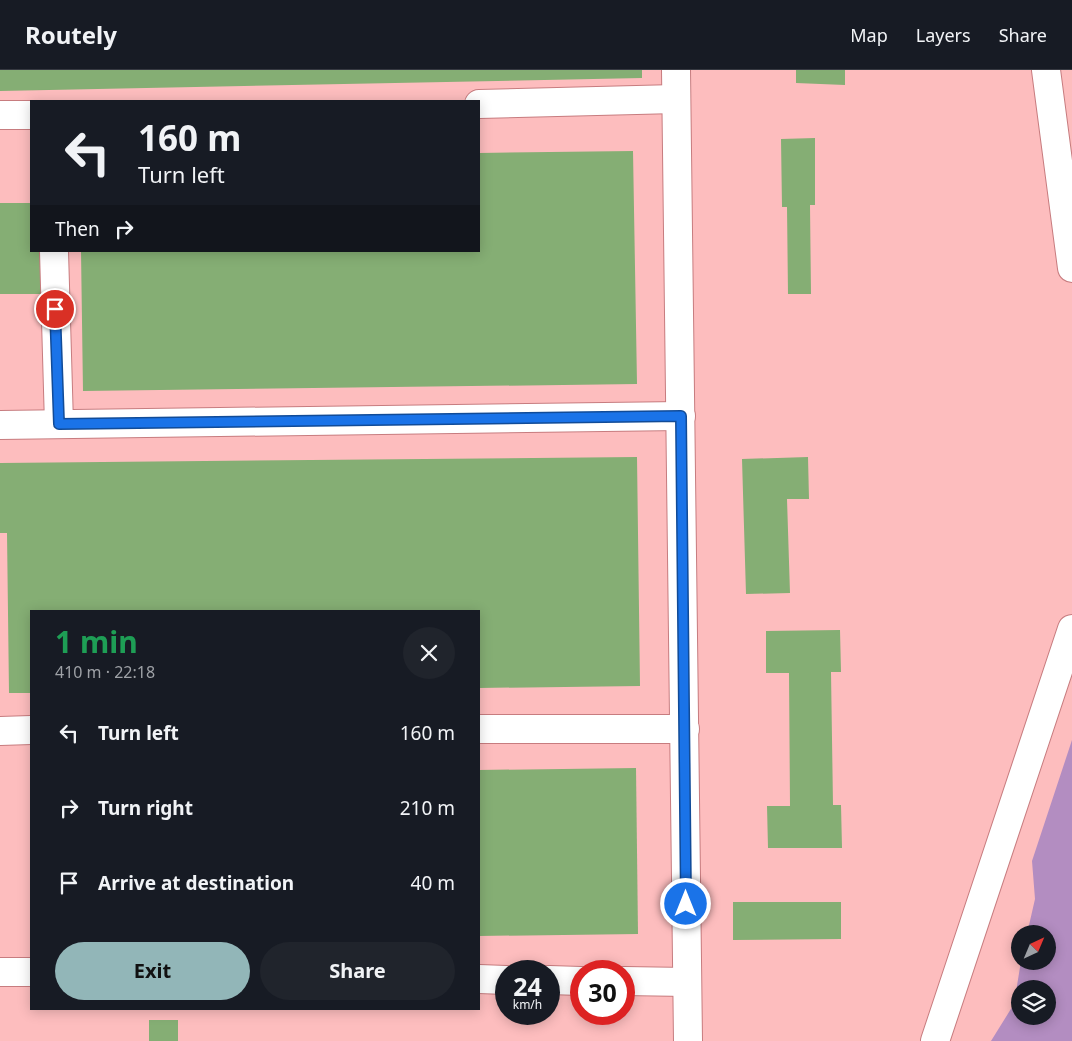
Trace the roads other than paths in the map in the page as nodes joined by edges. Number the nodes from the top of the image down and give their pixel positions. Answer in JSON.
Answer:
{"nodes":[{"id":1,"x":676,"y":70,"type":"edge"},
{"id":2,"x":1046,"y":70,"type":"edge"},
{"id":3,"x":676,"y":99,"type":"junction"},
{"id":4,"x":480,"y":104,"type":"edge"},
{"id":5,"x":30,"y":114,"type":"edge"},
{"id":6,"x":0,"y":115,"type":"edge"},
{"id":7,"x":54,"y":252,"type":"edge"},
{"id":8,"x":1072,"y":268,"type":"edge"},
{"id":9,"x":681,"y":416,"type":"junction"},
{"id":10,"x":59,"y":424,"type":"junction"},
{"id":11,"x":0,"y":425,"type":"edge"},
{"id":12,"x":1072,"y":629,"type":"edge"},
{"id":13,"x":480,"y":729,"type":"edge"},
{"id":14,"x":685,"y":729,"type":"junction"},
{"id":15,"x":0,"y":730,"type":"edge"},
{"id":16,"x":30,"y":730,"type":"edge"},
{"id":17,"x":0,"y":972,"type":"edge"},
{"id":18,"x":30,"y":972,"type":"edge"},
{"id":19,"x":480,"y":979,"type":"edge"},
{"id":20,"x":495,"y":980,"type":"edge"},
{"id":21,"x":635,"y":981,"type":"edge"},
{"id":22,"x":687,"y":982,"type":"junction"},
{"id":23,"x":688,"y":1041,"type":"edge"},
{"id":24,"x":935,"y":1041,"type":"edge"}],
"edges":[{"from":1,"to":3,"type":"street"},
{"from":2,"to":8,"type":"street"},
{"from":3,"to":4,"type":"street"},
{"from":3,"to":9,"type":"street"},
{"from":5,"to":6,"type":"street"},
{"from":7,"to":10,"type":"street"},
{"from":9,"to":10,"type":"street"},
{"from":9,"to":14,"type":"street"},
{"from":10,"to":11,"type":"street"},
{"from":12,"to":24,"type":"street"},
{"from":13,"to":14,"type":"street"},
{"from":14,"to":22,"type":"street"},
{"from":15,"to":16,"type":"street"},
{"from":17,"to":18,"type":"street"},
{"from":19,"to":20,"type":"street"},
{"from":21,"to":22,"type":"street"},
{"from":22,"to":23,"type":"street"}]}
